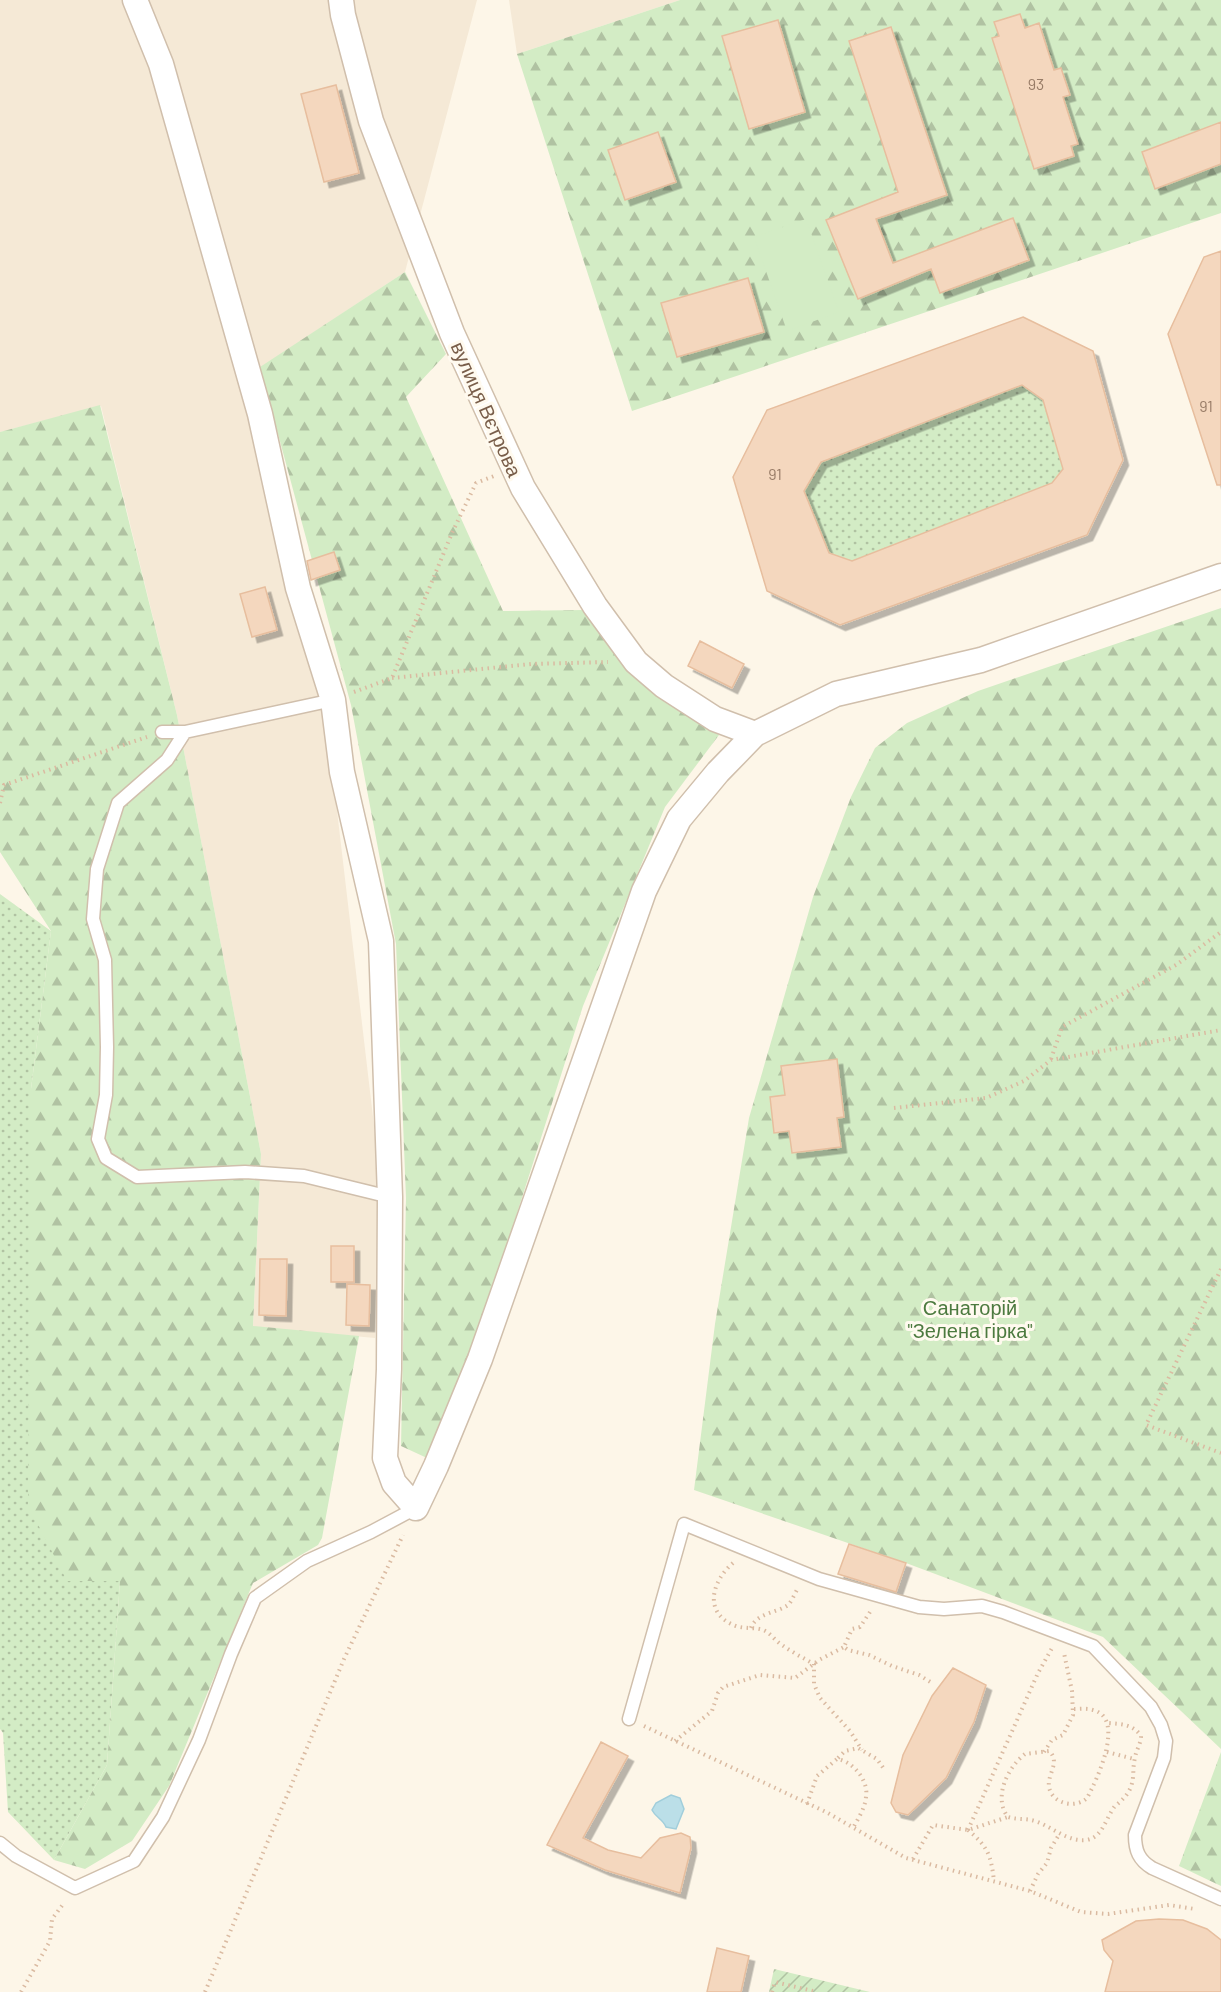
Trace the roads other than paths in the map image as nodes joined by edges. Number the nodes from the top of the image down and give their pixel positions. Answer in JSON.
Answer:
{"nodes":[{"id":1,"x":135,"y":0,"type":"edge"},
{"id":2,"x":341,"y":0,"type":"edge"},
{"id":3,"x":1221,"y":576,"type":"edge"},
{"id":4,"x":333,"y":700,"type":"junction"},
{"id":5,"x":162,"y":732,"type":"road end"},
{"id":6,"x":185,"y":732,"type":"junction"},
{"id":7,"x":755,"y":734,"type":"junction"},
{"id":8,"x":390,"y":1197,"type":"junction"},
{"id":9,"x":416,"y":1508,"type":"junction"},
{"id":10,"x":629,"y":1719,"type":"road end"},
{"id":11,"x":0,"y":1843,"type":"edge"},
{"id":12,"x":1221,"y":1899,"type":"edge"}],
"edges":[{"from":1,"to":4,"type":"street"},
{"from":2,"to":7,"type":"street","name":"вулиця Вєтрова"},
{"from":3,"to":7,"type":"street"},
{"from":4,"to":6,"type":"lane"},
{"from":4,"to":8,"type":"street"},
{"from":5,"to":6,"type":"lane"},
{"from":6,"to":8,"type":"lane"},
{"from":7,"to":9,"type":"street"},
{"from":8,"to":9,"type":"street"},
{"from":9,"to":11,"type":"lane"},
{"from":10,"to":12,"type":"lane"}]}
